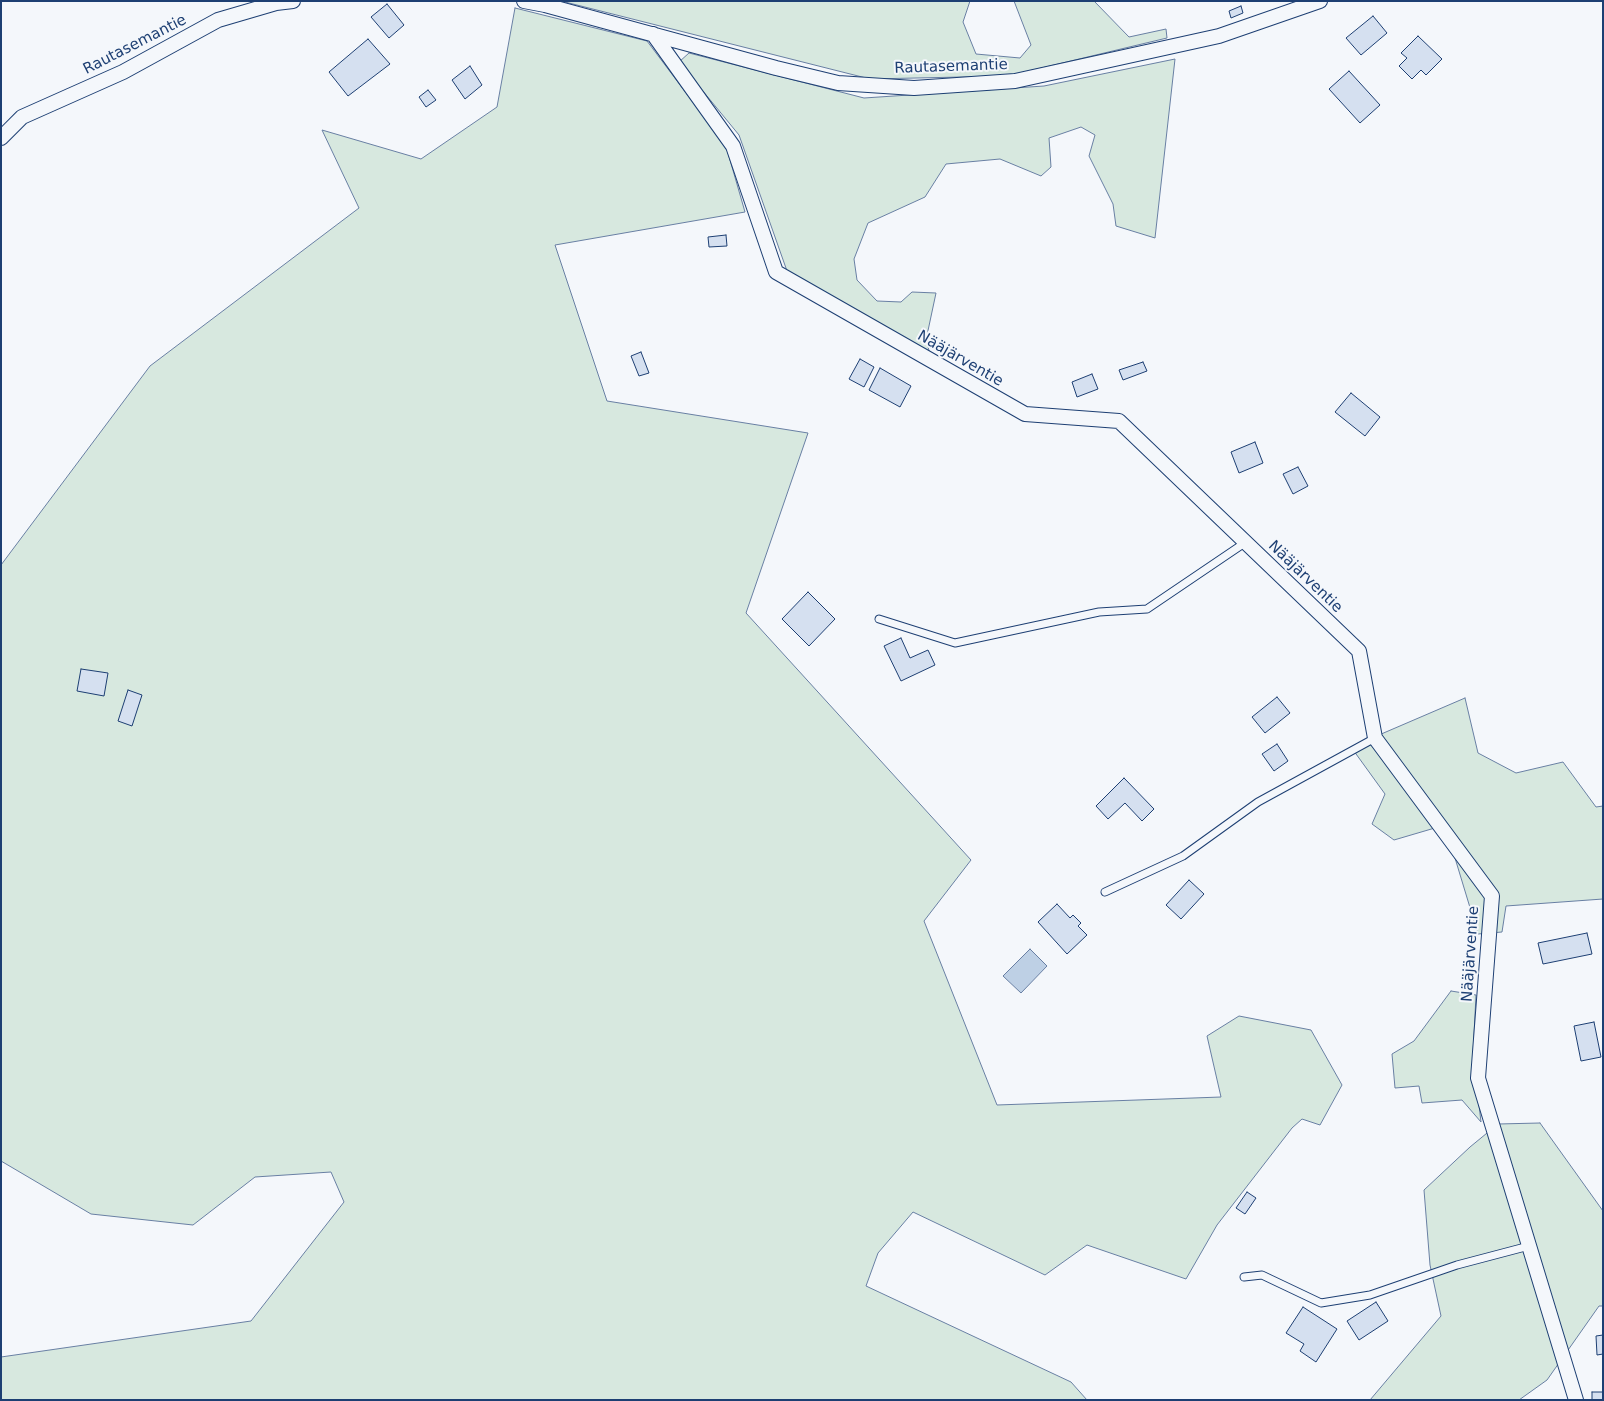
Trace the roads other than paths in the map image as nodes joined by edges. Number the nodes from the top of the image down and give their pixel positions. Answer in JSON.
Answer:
{"nodes":[{"id":1,"x":293,"y":1,"type":"edge"},
{"id":2,"x":524,"y":1,"type":"edge"},
{"id":3,"x":1320,"y":1,"type":"edge"},
{"id":4,"x":653,"y":34,"type":"junction"},
{"id":5,"x":1,"y":138,"type":"edge"},
{"id":6,"x":1246,"y":542,"type":"junction"},
{"id":7,"x":879,"y":619,"type":"dead end"},
{"id":8,"x":1375,"y":738,"type":"junction"},
{"id":9,"x":1105,"y":892,"type":"dead end"},
{"id":10,"x":1529,"y":1246,"type":"junction"},
{"id":11,"x":1244,"y":1277,"type":"dead end"},
{"id":12,"x":1576,"y":1400,"type":"edge"}],
"edges":[{"from":1,"to":5,"type":"street","name":"Rautasemantie"},
{"from":2,"to":4,"type":"street","name":"Rautasemantie"},
{"from":3,"to":4,"type":"street","name":"Rautasemantie"},
{"from":4,"to":6,"type":"street","name":"Nääjärventie"},
{"from":6,"to":7,"type":"lane"},
{"from":6,"to":8,"type":"street","name":"Nääjärventie"},
{"from":8,"to":9,"type":"lane"},
{"from":8,"to":10,"type":"street","name":"Nääjärventie"},
{"from":10,"to":11,"type":"lane"},
{"from":10,"to":12,"type":"street","name":"Nääjärventie"}]}
